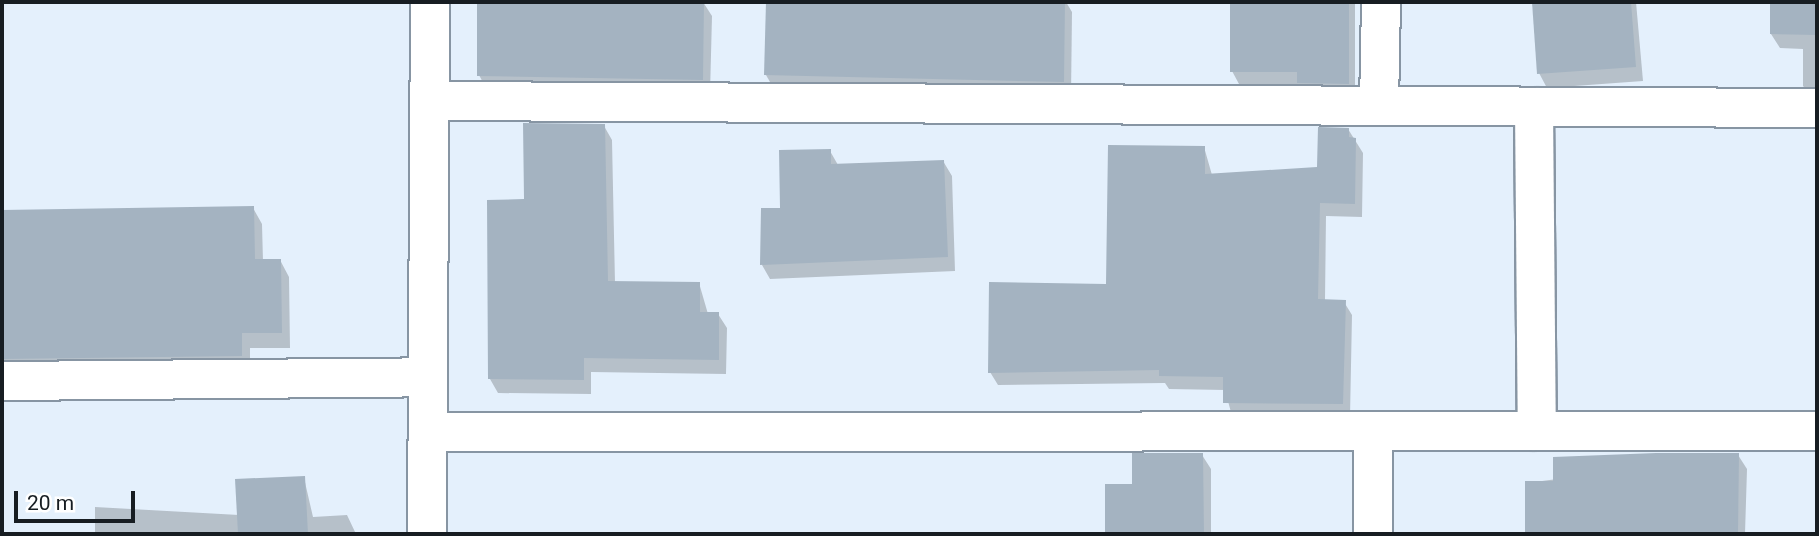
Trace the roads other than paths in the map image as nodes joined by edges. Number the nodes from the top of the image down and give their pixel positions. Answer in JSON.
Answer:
{"nodes":[{"id":1,"x":430,"y":2,"type":"edge"},
{"id":2,"x":1381,"y":2,"type":"edge"},
{"id":3,"x":430,"y":101,"type":"junction"},
{"id":4,"x":1379,"y":106,"type":"junction"},
{"id":5,"x":1534,"y":107,"type":"junction"},
{"id":6,"x":1817,"y":108,"type":"edge"},
{"id":7,"x":428,"y":377,"type":"junction"},
{"id":8,"x":2,"y":381,"type":"edge"},
{"id":9,"x":1373,"y":431,"type":"junction"},
{"id":10,"x":1537,"y":431,"type":"junction"},
{"id":11,"x":1817,"y":431,"type":"edge"},
{"id":12,"x":428,"y":432,"type":"junction"},
{"id":13,"x":427,"y":534,"type":"edge"},
{"id":14,"x":1373,"y":534,"type":"edge"}],
"edges":[{"from":1,"to":3,"type":"street"},
{"from":2,"to":4,"type":"street"},
{"from":3,"to":4,"type":"street"},
{"from":3,"to":7,"type":"street"},
{"from":4,"to":5,"type":"street"},
{"from":5,"to":6,"type":"street"},
{"from":5,"to":10,"type":"street"},
{"from":7,"to":8,"type":"street"},
{"from":7,"to":12,"type":"street"},
{"from":9,"to":10,"type":"street"},
{"from":9,"to":12,"type":"street"},
{"from":9,"to":14,"type":"street"},
{"from":10,"to":11,"type":"street"},
{"from":12,"to":13,"type":"street"}]}
